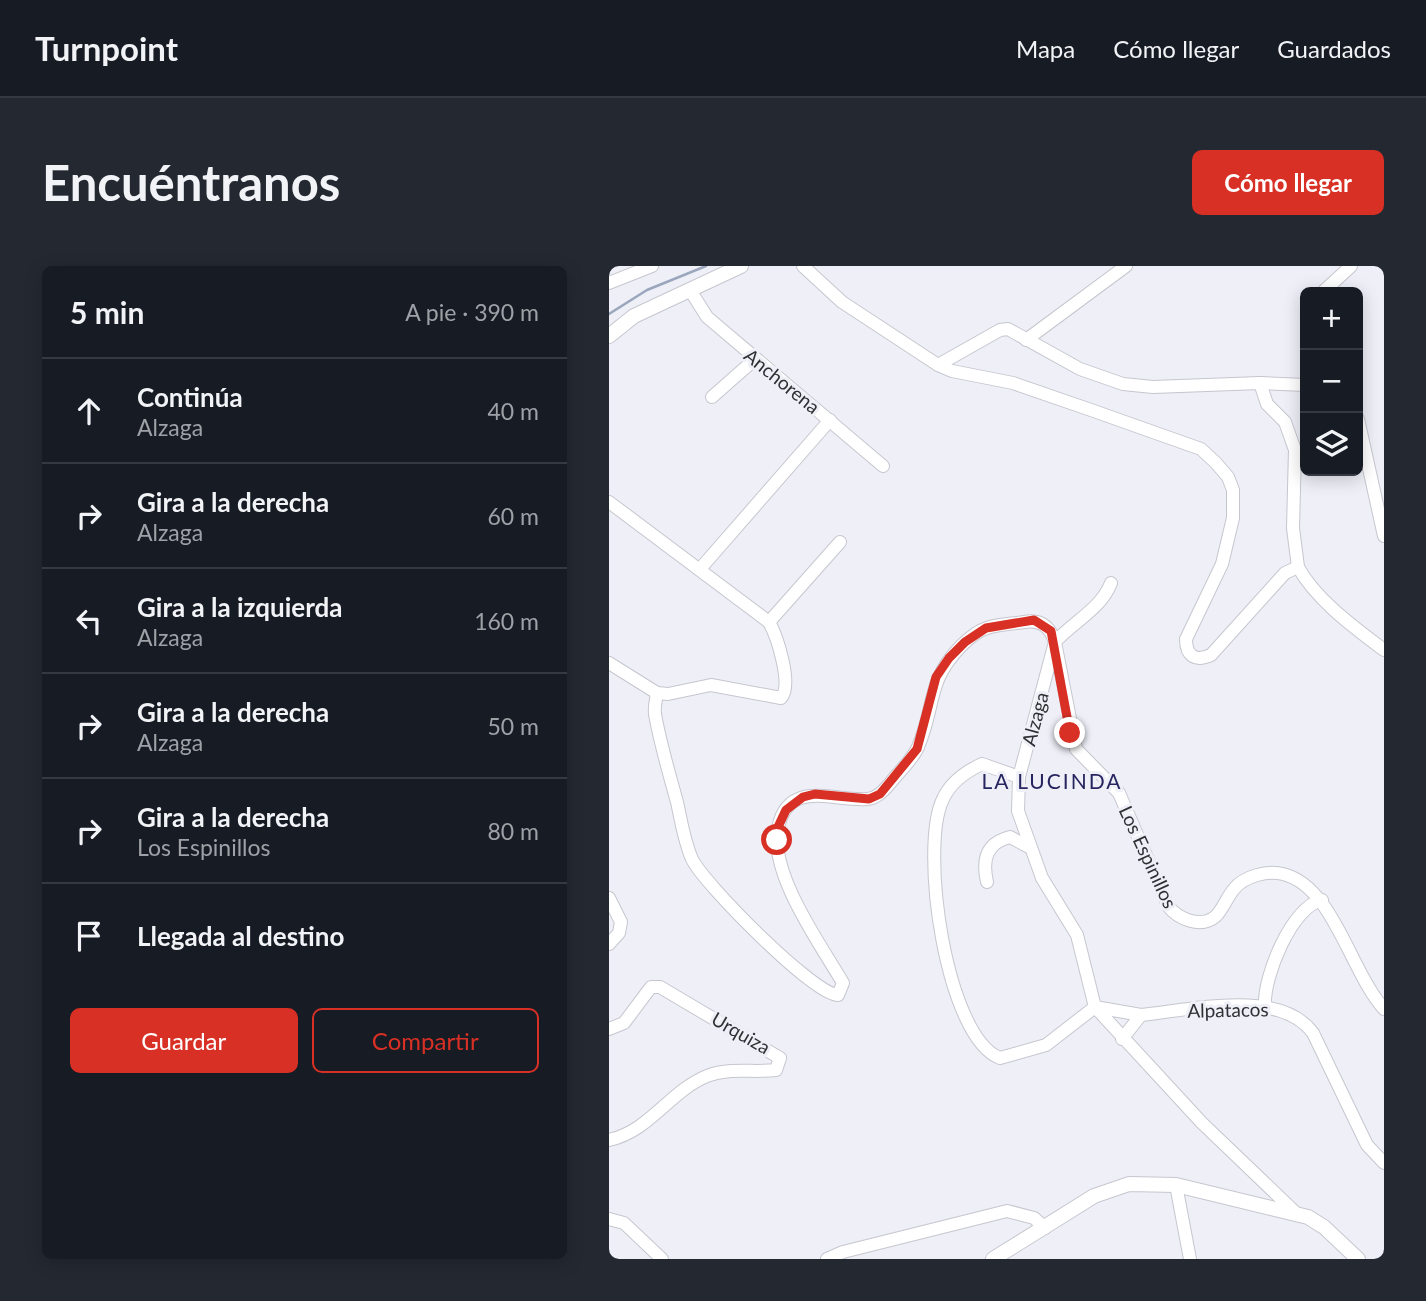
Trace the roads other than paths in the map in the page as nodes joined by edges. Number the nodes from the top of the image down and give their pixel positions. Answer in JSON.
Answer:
{"nodes":[{"id":1,"x":652,"y":266,"type":"edge"},
{"id":2,"x":741,"y":266,"type":"edge"},
{"id":3,"x":803,"y":266,"type":"edge"},
{"id":4,"x":1126,"y":266,"type":"edge"},
{"id":5,"x":1351,"y":266,"type":"edge"},
{"id":6,"x":609,"y":283,"type":"edge"},
{"id":7,"x":1329,"y":287,"type":"edge"},
{"id":8,"x":690,"y":290,"type":"junction"},
{"id":9,"x":609,"y":336,"type":"edge"},
{"id":10,"x":1026,"y":340,"type":"junction"},
{"id":11,"x":754,"y":360,"type":"junction"},
{"id":12,"x":938,"y":365,"type":"junction"},
{"id":13,"x":1260,"y":383,"type":"junction"},
{"id":14,"x":1300,"y":385,"type":"edge"},
{"id":15,"x":712,"y":397,"type":"dead end"},
{"id":16,"x":830,"y":420,"type":"junction"},
{"id":17,"x":1363,"y":442,"type":"edge"},
{"id":18,"x":883,"y":466,"type":"dead end"},
{"id":19,"x":609,"y":502,"type":"edge"},
{"id":20,"x":1384,"y":536,"type":"edge"},
{"id":21,"x":840,"y":542,"type":"dead end"},
{"id":22,"x":1298,"y":567,"type":"junction"},
{"id":23,"x":700,"y":569,"type":"junction"},
{"id":24,"x":1111,"y":583,"type":"dead end"},
{"id":25,"x":769,"y":622,"type":"junction"},
{"id":26,"x":1055,"y":642,"type":"junction"},
{"id":27,"x":1384,"y":650,"type":"edge"},
{"id":28,"x":609,"y":663,"type":"edge"},
{"id":29,"x":657,"y":693,"type":"junction"},
{"id":30,"x":1019,"y":777,"type":"junction"},
{"id":31,"x":1029,"y":847,"type":"junction"},
{"id":32,"x":987,"y":882,"type":"dead end"},
{"id":33,"x":609,"y":898,"type":"edge"},
{"id":34,"x":1322,"y":900,"type":"junction"},
{"id":35,"x":609,"y":944,"type":"edge"},
{"id":36,"x":1265,"y":1006,"type":"junction"},
{"id":37,"x":1095,"y":1007,"type":"junction"},
{"id":38,"x":1384,"y":1009,"type":"edge"},
{"id":39,"x":1141,"y":1015,"type":"junction"},
{"id":40,"x":609,"y":1029,"type":"edge"},
{"id":41,"x":1122,"y":1039,"type":"junction"},
{"id":42,"x":609,"y":1140,"type":"edge"},
{"id":43,"x":1384,"y":1163,"type":"edge"},
{"id":44,"x":1176,"y":1185,"type":"junction"},
{"id":45,"x":1297,"y":1214,"type":"junction"},
{"id":46,"x":609,"y":1219,"type":"edge"},
{"id":47,"x":1045,"y":1228,"type":"junction"},
{"id":48,"x":662,"y":1259,"type":"edge"},
{"id":49,"x":827,"y":1259,"type":"edge"},
{"id":50,"x":993,"y":1259,"type":"edge"},
{"id":51,"x":1189,"y":1259,"type":"edge"},
{"id":52,"x":1359,"y":1259,"type":"edge"}],
"edges":[{"from":1,"to":6,"type":"street"},
{"from":2,"to":8,"type":"main road"},
{"from":3,"to":12,"type":"street"},
{"from":4,"to":10,"type":"street"},
{"from":5,"to":7,"type":"street"},
{"from":8,"to":9,"type":"main road"},
{"from":8,"to":11,"type":"street","name":"Anchorena"},
{"from":10,"to":12,"type":"street"},
{"from":10,"to":13,"type":"street"},
{"from":11,"to":15,"type":"street"},
{"from":11,"to":16,"type":"street","name":"Anchorena"},
{"from":12,"to":22,"type":"street"},
{"from":13,"to":14,"type":"street"},
{"from":13,"to":22,"type":"street"},
{"from":16,"to":18,"type":"street","name":"Anchorena"},
{"from":16,"to":23,"type":"street"},
{"from":17,"to":20,"type":"street"},
{"from":19,"to":23,"type":"street"},
{"from":21,"to":25,"type":"street"},
{"from":22,"to":27,"type":"street"},
{"from":23,"to":25,"type":"street"},
{"from":24,"to":26,"type":"street"},
{"from":25,"to":29,"type":"street"},
{"from":26,"to":29,"type":"street"},
{"from":26,"to":30,"type":"street","name":"Alzaga"},
{"from":26,"to":34,"type":"street","name":"Los Espinillos"},
{"from":28,"to":29,"type":"street"},
{"from":30,"to":31,"type":"street","name":"Alzaga"},
{"from":30,"to":37,"type":"street"},
{"from":31,"to":32,"type":"street"},
{"from":31,"to":37,"type":"street","name":"Alzaga"},
{"from":33,"to":35,"type":"street"},
{"from":34,"to":36,"type":"street"},
{"from":34,"to":38,"type":"street","name":"Los Espinillos"},
{"from":36,"to":39,"type":"street","name":"Alpatacos"},
{"from":36,"to":43,"type":"street","name":"Alpatacos"},
{"from":37,"to":39,"type":"street","name":"Alpatacos"},
{"from":37,"to":41,"type":"street","name":"Alzaga"},
{"from":39,"to":41,"type":"street"},
{"from":40,"to":42,"type":"street","name":"Urquiza"},
{"from":41,"to":45,"type":"street","name":"Alzaga"},
{"from":44,"to":45,"type":"main road"},
{"from":44,"to":47,"type":"main road"},
{"from":44,"to":51,"type":"street"},
{"from":45,"to":52,"type":"main road"},
{"from":46,"to":48,"type":"street"},
{"from":47,"to":49,"type":"street"},
{"from":47,"to":50,"type":"main road"}]}
